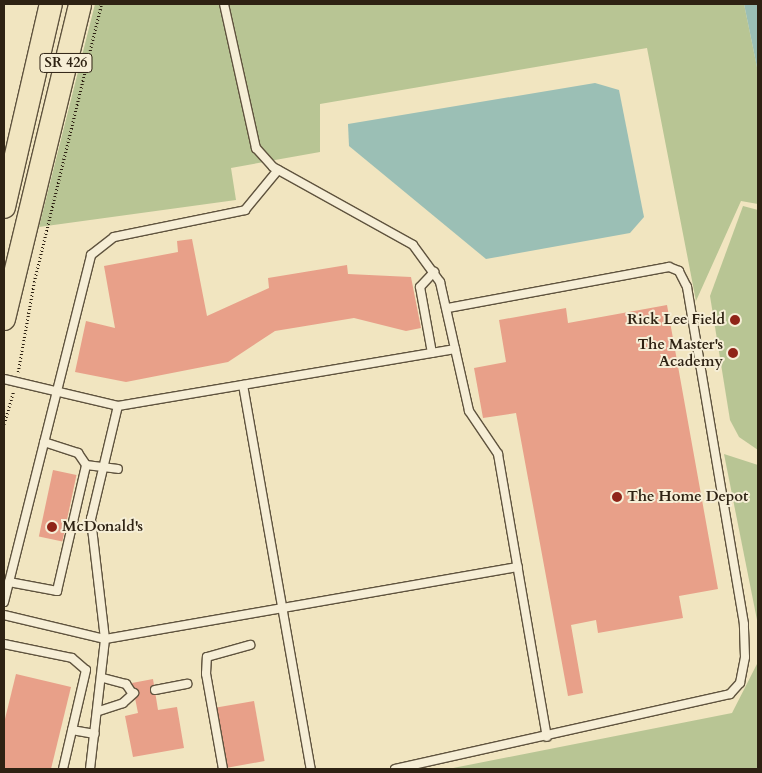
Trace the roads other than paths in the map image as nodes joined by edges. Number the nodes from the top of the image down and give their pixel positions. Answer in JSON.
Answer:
{"nodes":[{"id":1,"x":52,"y":4,"type":"edge"},
{"id":2,"x":80,"y":4,"type":"edge"},
{"id":3,"x":224,"y":4,"type":"edge"},
{"id":4,"x":278,"y":170,"type":"junction"},
{"id":5,"x":4,"y":207,"type":"edge"},
{"id":6,"x":434,"y":272,"type":"junction"},
{"id":7,"x":448,"y":308,"type":"junction"},
{"id":8,"x":4,"y":319,"type":"edge"},
{"id":9,"x":455,"y":349,"type":"junction"},
{"id":10,"x":432,"y":353,"type":"junction"},
{"id":11,"x":4,"y":379,"type":"edge"},
{"id":12,"x":243,"y":385,"type":"junction"},
{"id":13,"x":55,"y":392,"type":"junction"},
{"id":14,"x":118,"y":406,"type":"junction"},
{"id":15,"x":44,"y":442,"type":"junction"},
{"id":16,"x":86,"y":465,"type":"junction"},
{"id":17,"x":103,"y":469,"type":"junction"},
{"id":18,"x":118,"y":469,"type":"dead end"},
{"id":19,"x":518,"y":567,"type":"junction"},
{"id":20,"x":9,"y":582,"type":"junction"},
{"id":21,"x":4,"y":602,"type":"edge"},
{"id":22,"x":283,"y":609,"type":"junction"},
{"id":23,"x":4,"y":615,"type":"edge"},
{"id":24,"x":105,"y":639,"type":"junction"},
{"id":25,"x":4,"y":644,"type":"edge"},
{"id":26,"x":250,"y":645,"type":"dead end"},
{"id":27,"x":103,"y":678,"type":"junction"},
{"id":28,"x":187,"y":684,"type":"dead end"},
{"id":29,"x":154,"y":690,"type":"dead end"},
{"id":30,"x":99,"y":710,"type":"junction"},
{"id":31,"x":72,"y":730,"type":"junction"},
{"id":32,"x":95,"y":734,"type":"junction"},
{"id":33,"x":547,"y":737,"type":"junction"},
{"id":34,"x":63,"y":769,"type":"edge"},
{"id":35,"x":90,"y":769,"type":"edge"},
{"id":36,"x":223,"y":769,"type":"edge"},
{"id":37,"x":311,"y":769,"type":"edge"},
{"id":38,"x":395,"y":769,"type":"edge"}],
"edges":[{"from":1,"to":5,"type":"main road","number":"SR 426"},
{"from":2,"to":8,"type":"main road","number":"SR 426"},
{"from":3,"to":4,"type":"lane"},
{"from":4,"to":6,"type":"lane"},
{"from":4,"to":13,"type":"lane"},
{"from":6,"to":7,"type":"lane"},
{"from":6,"to":10,"type":"lane"},
{"from":7,"to":9,"type":"lane"},
{"from":7,"to":33,"type":"lane"},
{"from":9,"to":10,"type":"lane"},
{"from":9,"to":19,"type":"lane"},
{"from":10,"to":12,"type":"lane"},
{"from":11,"to":13,"type":"lane"},
{"from":12,"to":14,"type":"lane"},
{"from":12,"to":22,"type":"lane"},
{"from":13,"to":14,"type":"lane"},
{"from":13,"to":15,"type":"lane"},
{"from":14,"to":17,"type":"lane"},
{"from":15,"to":16,"type":"lane"},
{"from":15,"to":20,"type":"lane"},
{"from":16,"to":17,"type":"lane"},
{"from":16,"to":20,"type":"lane"},
{"from":17,"to":18,"type":"lane"},
{"from":17,"to":24,"type":"lane"},
{"from":19,"to":22,"type":"lane"},
{"from":19,"to":33,"type":"lane"},
{"from":20,"to":21,"type":"lane"},
{"from":22,"to":24,"type":"lane"},
{"from":22,"to":37,"type":"lane"},
{"from":23,"to":24,"type":"lane"},
{"from":24,"to":27,"type":"lane"},
{"from":25,"to":31,"type":"lane"},
{"from":26,"to":36,"type":"lane"},
{"from":27,"to":30,"type":"lane"},
{"from":27,"to":30,"type":"lane"},
{"from":28,"to":29,"type":"lane"},
{"from":30,"to":32,"type":"lane"},
{"from":31,"to":32,"type":"lane"},
{"from":31,"to":34,"type":"lane"},
{"from":32,"to":35,"type":"lane"},
{"from":33,"to":38,"type":"lane"}]}
